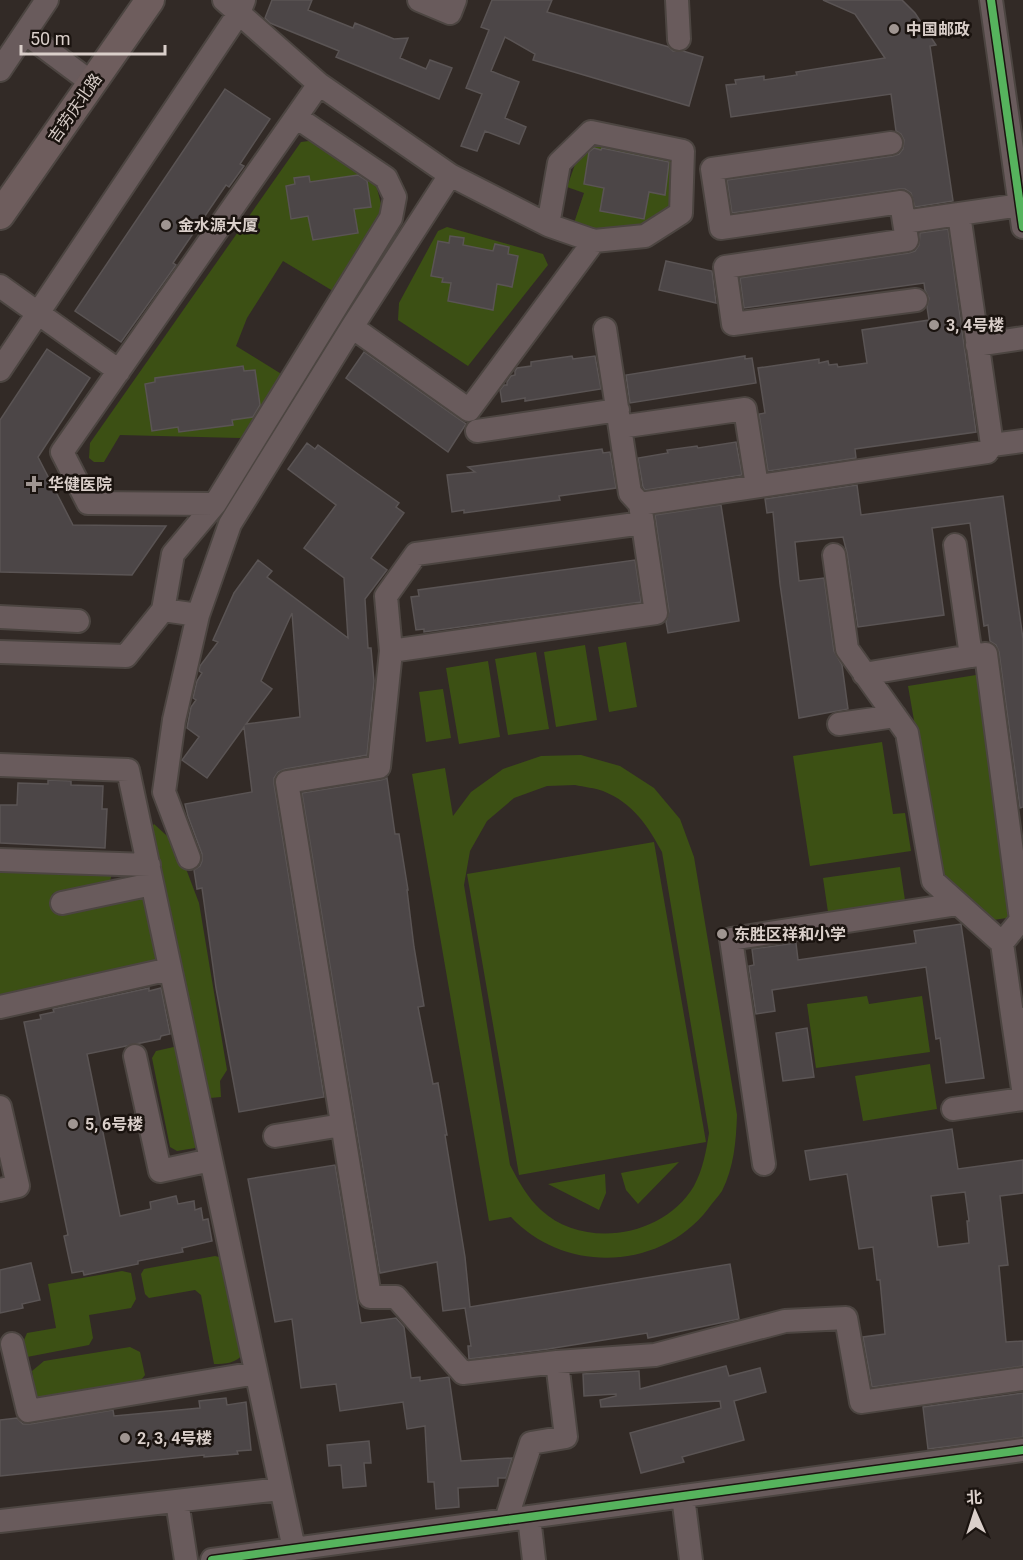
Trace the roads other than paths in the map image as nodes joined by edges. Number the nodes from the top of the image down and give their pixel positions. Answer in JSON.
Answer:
{"nodes":[{"id":1,"x":47,"y":0,"type":"edge"},
{"id":2,"x":150,"y":0,"type":"edge"},
{"id":3,"x":419,"y":0,"type":"edge"},
{"id":4,"x":455,"y":0,"type":"edge"},
{"id":5,"x":677,"y":0,"type":"edge"},
{"id":6,"x":991,"y":0,"type":"edge"},
{"id":7,"x":236,"y":4,"type":"edge"},
{"id":8,"x":25,"y":33,"type":"junction"},
{"id":9,"x":679,"y":39,"type":"dead end"},
{"id":10,"x":0,"y":70,"type":"edge"},
{"id":11,"x":92,"y":83,"type":"junction"},
{"id":12,"x":319,"y":84,"type":"junction"},
{"id":13,"x":296,"y":117,"type":"junction"},
{"id":14,"x":891,"y":143,"type":"dead end"},
{"id":15,"x":450,"y":175,"type":"junction"},
{"id":16,"x":959,"y":214,"type":"junction"},
{"id":17,"x":0,"y":215,"type":"edge"},
{"id":18,"x":1022,"y":216,"type":"edge"},
{"id":19,"x":904,"y":222,"type":"junction"},
{"id":20,"x":548,"y":225,"type":"junction"},
{"id":21,"x":594,"y":241,"type":"junction"},
{"id":22,"x":0,"y":286,"type":"edge"},
{"id":23,"x":916,"y":300,"type":"dead end"},
{"id":24,"x":38,"y":313,"type":"junction"},
{"id":25,"x":352,"y":327,"type":"junction"},
{"id":26,"x":605,"y":328,"type":"dead end"},
{"id":27,"x":1023,"y":338,"type":"edge"},
{"id":28,"x":977,"y":345,"type":"junction"},
{"id":29,"x":0,"y":370,"type":"edge"},
{"id":30,"x":119,"y":371,"type":"junction"},
{"id":31,"x":619,"y":419,"type":"junction"},
{"id":32,"x":477,"y":430,"type":"dead end"},
{"id":33,"x":1023,"y":441,"type":"edge"},
{"id":34,"x":992,"y":445,"type":"junction"},
{"id":35,"x":757,"y":486,"type":"junction"},
{"id":36,"x":215,"y":504,"type":"junction"},
{"id":37,"x":641,"y":514,"type":"junction"},
{"id":38,"x":955,"y":545,"type":"dead end"},
{"id":39,"x":834,"y":555,"type":"dead end"},
{"id":40,"x":163,"y":610,"type":"junction"},
{"id":41,"x":198,"y":615,"type":"junction"},
{"id":42,"x":0,"y":617,"type":"edge"},
{"id":43,"x":78,"y":621,"type":"dead end"},
{"id":44,"x":391,"y":651,"type":"junction"},
{"id":45,"x":0,"y":652,"type":"edge"},
{"id":46,"x":971,"y":656,"type":"junction"},
{"id":47,"x":864,"y":674,"type":"junction"},
{"id":48,"x":895,"y":716,"type":"junction"},
{"id":49,"x":839,"y":723,"type":"dead end"},
{"id":50,"x":0,"y":765,"type":"edge"},
{"id":51,"x":189,"y":858,"type":"dead end"},
{"id":52,"x":0,"y":860,"type":"edge"},
{"id":53,"x":151,"y":875,"type":"junction"},
{"id":54,"x":62,"y":903,"type":"dead end"},
{"id":55,"x":958,"y":904,"type":"junction"},
{"id":56,"x":1002,"y":943,"type":"junction"},
{"id":57,"x":170,"y":969,"type":"junction"},
{"id":58,"x":0,"y":1007,"type":"edge"},
{"id":59,"x":1018,"y":1020,"type":"edge"},
{"id":60,"x":135,"y":1056,"type":"dead end"},
{"id":61,"x":1023,"y":1089,"type":"edge"},
{"id":62,"x":1023,"y":1099,"type":"edge"},
{"id":63,"x":0,"y":1107,"type":"edge"},
{"id":64,"x":953,"y":1109,"type":"dead end"},
{"id":65,"x":342,"y":1125,"type":"junction"},
{"id":66,"x":275,"y":1136,"type":"dead end"},
{"id":67,"x":211,"y":1160,"type":"junction"},
{"id":68,"x":764,"y":1164,"type":"dead end"},
{"id":69,"x":0,"y":1190,"type":"edge"},
{"id":70,"x":12,"y":1344,"type":"dead end"},
{"id":71,"x":557,"y":1362,"type":"junction"},
{"id":72,"x":256,"y":1373,"type":"junction"},
{"id":73,"x":1023,"y":1379,"type":"edge"},
{"id":74,"x":1023,"y":1450,"type":"edge"},
{"id":75,"x":280,"y":1489,"type":"junction"},
{"id":76,"x":683,"y":1496,"type":"junction"},
{"id":77,"x":177,"y":1501,"type":"junction"},
{"id":78,"x":529,"y":1517,"type":"junction"},
{"id":79,"x":506,"y":1520,"type":"junction"},
{"id":80,"x":0,"y":1521,"type":"edge"},
{"id":81,"x":294,"y":1549,"type":"junction"},
{"id":82,"x":186,"y":1560,"type":"edge"},
{"id":83,"x":212,"y":1560,"type":"edge"},
{"id":84,"x":534,"y":1560,"type":"edge"},
{"id":85,"x":691,"y":1560,"type":"edge"}],
"edges":[{"from":1,"to":8,"type":"street"},
{"from":2,"to":11,"type":"main road","name":"吉劳庆北路"},
{"from":3,"to":4,"type":"street"},
{"from":5,"to":9,"type":"street"},
{"from":6,"to":18,"type":"street"},
{"from":7,"to":12,"type":"street"},
{"from":7,"to":24,"type":"street"},
{"from":8,"to":10,"type":"street"},
{"from":8,"to":11,"type":"street"},
{"from":11,"to":17,"type":"main road","name":"吉劳庆北路"},
{"from":12,"to":13,"type":"street"},
{"from":12,"to":15,"type":"street"},
{"from":13,"to":30,"type":"street"},
{"from":13,"to":36,"type":"street"},
{"from":14,"to":19,"type":"street"},
{"from":15,"to":20,"type":"street"},
{"from":15,"to":25,"type":"street"},
{"from":16,"to":18,"type":"street"},
{"from":16,"to":19,"type":"street"},
{"from":16,"to":28,"type":"street"},
{"from":19,"to":23,"type":"street"},
{"from":20,"to":21,"type":"street"},
{"from":20,"to":21,"type":"street"},
{"from":21,"to":25,"type":"street"},
{"from":22,"to":24,"type":"street"},
{"from":24,"to":29,"type":"street"},
{"from":24,"to":30,"type":"street"},
{"from":25,"to":41,"type":"street"},
{"from":26,"to":31,"type":"street"},
{"from":27,"to":28,"type":"street"},
{"from":28,"to":34,"type":"street"},
{"from":30,"to":36,"type":"street"},
{"from":31,"to":32,"type":"street"},
{"from":31,"to":35,"type":"street"},
{"from":31,"to":37,"type":"street"},
{"from":33,"to":34,"type":"street"},
{"from":34,"to":35,"type":"street"},
{"from":35,"to":37,"type":"street"},
{"from":36,"to":40,"type":"street"},
{"from":37,"to":44,"type":"street"},
{"from":37,"to":44,"type":"street"},
{"from":38,"to":46,"type":"street"},
{"from":39,"to":47,"type":"street"},
{"from":40,"to":41,"type":"street"},
{"from":40,"to":45,"type":"street"},
{"from":41,"to":51,"type":"street"},
{"from":42,"to":43,"type":"street"},
{"from":44,"to":65,"type":"street"},
{"from":46,"to":47,"type":"street"},
{"from":46,"to":56,"type":"street"},
{"from":47,"to":48,"type":"street"},
{"from":48,"to":49,"type":"street"},
{"from":48,"to":55,"type":"street"},
{"from":50,"to":53,"type":"street"},
{"from":52,"to":53,"type":"street"},
{"from":53,"to":54,"type":"street"},
{"from":53,"to":57,"type":"street"},
{"from":55,"to":56,"type":"street"},
{"from":55,"to":68,"type":"street"},
{"from":56,"to":59,"type":"street"},
{"from":57,"to":58,"type":"street"},
{"from":57,"to":67,"type":"street"},
{"from":59,"to":61,"type":"street"},
{"from":60,"to":67,"type":"street"},
{"from":62,"to":64,"type":"street"},
{"from":63,"to":69,"type":"street"},
{"from":65,"to":66,"type":"street"},
{"from":65,"to":71,"type":"street"},
{"from":67,"to":72,"type":"street"},
{"from":70,"to":72,"type":"street"},
{"from":71,"to":73,"type":"street"},
{"from":71,"to":79,"type":"street"},
{"from":72,"to":75,"type":"street"},
{"from":74,"to":76,"type":"street"},
{"from":75,"to":77,"type":"street"},
{"from":75,"to":81,"type":"street"},
{"from":76,"to":78,"type":"street"},
{"from":76,"to":85,"type":"street"},
{"from":77,"to":80,"type":"street"},
{"from":77,"to":82,"type":"street"},
{"from":78,"to":79,"type":"street"},
{"from":78,"to":84,"type":"street"},
{"from":79,"to":81,"type":"street"},
{"from":81,"to":83,"type":"street"}]}
